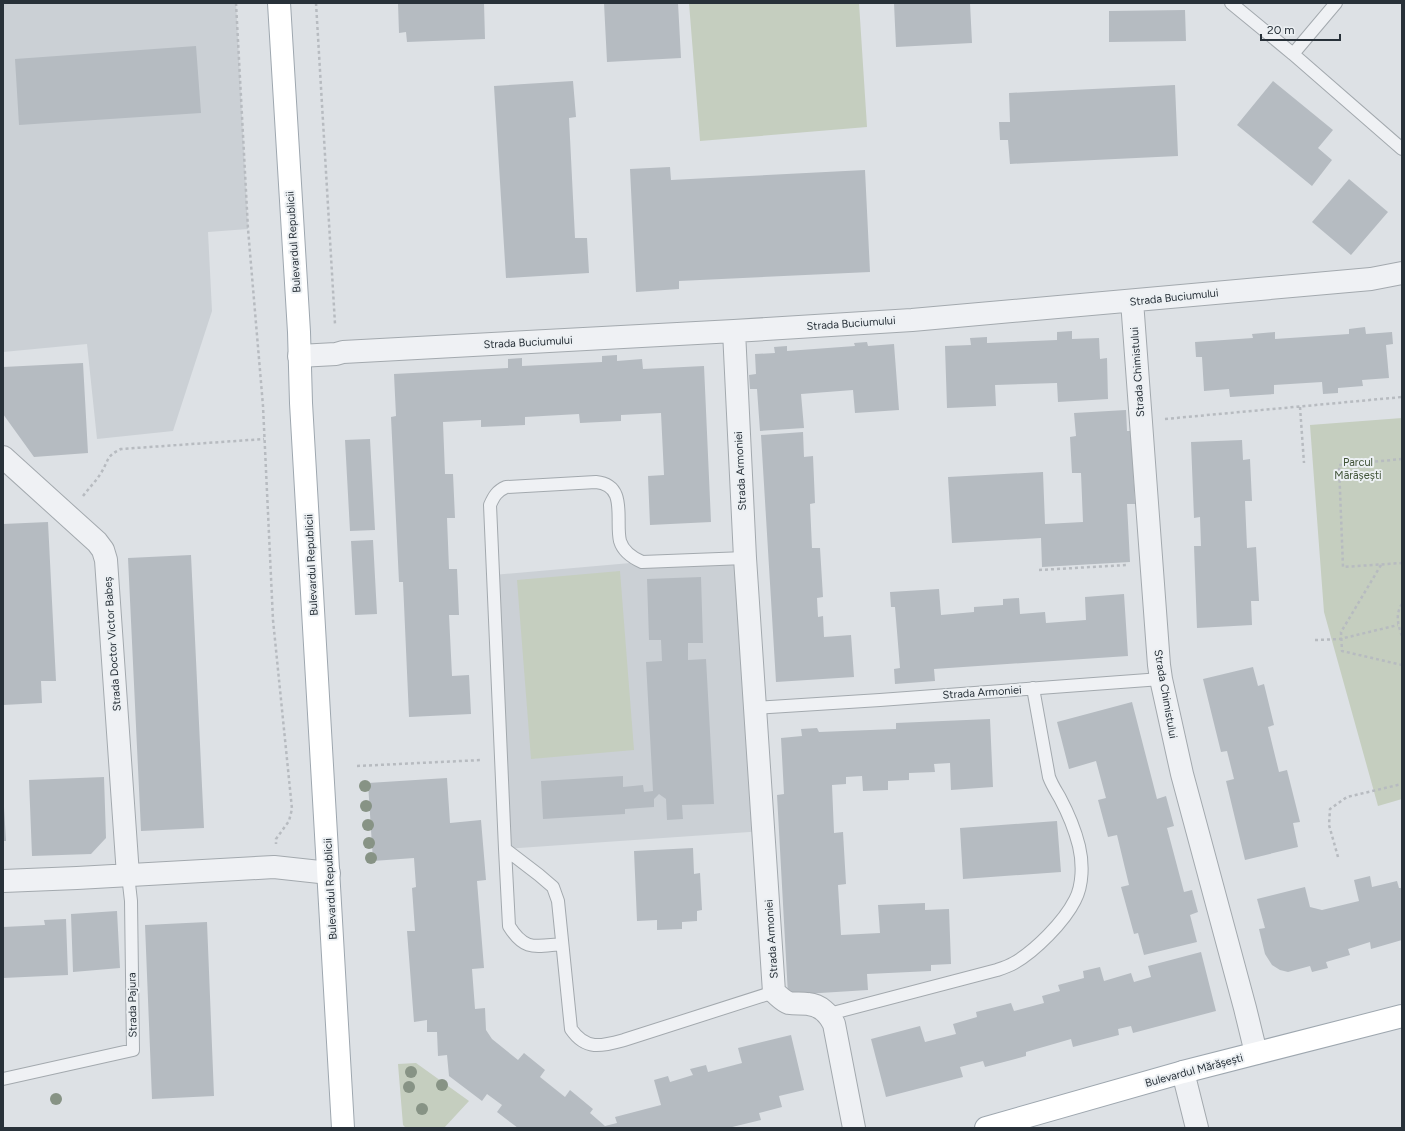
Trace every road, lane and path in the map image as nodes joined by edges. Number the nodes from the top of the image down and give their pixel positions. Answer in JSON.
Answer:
{"nodes":[{"id":1,"x":236,"y":3,"type":"edge"},
{"id":2,"x":279,"y":3,"type":"edge"},
{"id":3,"x":316,"y":3,"type":"edge"},
{"id":4,"x":1231,"y":3,"type":"edge"},
{"id":5,"x":1336,"y":3,"type":"edge"},
{"id":6,"x":1293,"y":54,"type":"junction"},
{"id":7,"x":1402,"y":149,"type":"edge"},
{"id":8,"x":1402,"y":273,"type":"edge"},
{"id":9,"x":1132,"y":301,"type":"junction"},
{"id":10,"x":335,"y":324,"type":"dead end"},
{"id":11,"x":734,"y":331,"type":"junction"},
{"id":12,"x":299,"y":356,"type":"junction"},
{"id":13,"x":1402,"y":397,"type":"edge"},
{"id":14,"x":1300,"y":407,"type":"junction"},
{"id":15,"x":1141,"y":422,"type":"junction"},
{"id":16,"x":264,"y":439,"type":"junction"},
{"id":17,"x":3,"y":457,"type":"edge"},
{"id":18,"x":1402,"y":459,"type":"edge"},
{"id":19,"x":1304,"y":463,"type":"dead end"},
{"id":20,"x":67,"y":515,"type":"junction"},
{"id":21,"x":745,"y":558,"type":"junction"},
{"id":22,"x":1402,"y":563,"type":"edge"},
{"id":23,"x":1151,"y":564,"type":"junction"},
{"id":24,"x":1381,"y":564,"type":"junction"},
{"id":25,"x":1039,"y":570,"type":"dead end"},
{"id":26,"x":1402,"y":604,"type":"edge"},
{"id":27,"x":1398,"y":625,"type":"junction"},
{"id":28,"x":1402,"y":636,"type":"edge"},
{"id":29,"x":1340,"y":639,"type":"junction"},
{"id":30,"x":1315,"y":640,"type":"dead end"},
{"id":31,"x":1402,"y":665,"type":"edge"},
{"id":32,"x":1161,"y":679,"type":"junction"},
{"id":33,"x":1033,"y":688,"type":"junction"},
{"id":34,"x":755,"y":708,"type":"junction"},
{"id":35,"x":500,"y":760,"type":"junction"},
{"id":36,"x":357,"y":766,"type":"dead end"},
{"id":37,"x":1402,"y":784,"type":"edge"},
{"id":38,"x":505,"y":849,"type":"junction"},
{"id":39,"x":276,"y":850,"type":"dead end"},
{"id":40,"x":1338,"y":857,"type":"dead end"},
{"id":41,"x":328,"y":873,"type":"junction"},
{"id":42,"x":128,"y":875,"type":"junction"},
{"id":43,"x":3,"y":881,"type":"edge"},
{"id":44,"x":562,"y":944,"type":"junction"},
{"id":45,"x":774,"y":992,"type":"junction"},
{"id":46,"x":829,"y":1014,"type":"junction"},
{"id":47,"x":1402,"y":1016,"type":"edge"},
{"id":48,"x":1256,"y":1053,"type":"junction"},
{"id":49,"x":1183,"y":1072,"type":"junction"},
{"id":50,"x":3,"y":1079,"type":"edge"},
{"id":51,"x":343,"y":1128,"type":"edge"},
{"id":52,"x":854,"y":1128,"type":"edge"},
{"id":53,"x":986,"y":1128,"type":"edge"},
{"id":54,"x":1197,"y":1128,"type":"edge"}],
"edges":[{"from":1,"to":16,"type":"path"},
{"from":2,"to":12,"type":"main road","name":"Bulevardul Republicii"},
{"from":3,"to":10,"type":"path"},
{"from":4,"to":6,"type":"lane"},
{"from":5,"to":6,"type":"lane"},
{"from":6,"to":7,"type":"lane"},
{"from":8,"to":9,"type":"street","name":"Strada Buciumului"},
{"from":9,"to":11,"type":"street","name":"Strada Buciumului"},
{"from":9,"to":15,"type":"street","name":"Strada Chimistului"},
{"from":11,"to":12,"type":"street","name":"Strada Buciumului"},
{"from":11,"to":21,"type":"street","name":"Strada Armoniei"},
{"from":12,"to":41,"type":"main road","name":"Bulevardul Republicii"},
{"from":13,"to":14,"type":"path"},
{"from":14,"to":15,"type":"path"},
{"from":14,"to":19,"type":"path"},
{"from":15,"to":23,"type":"street","name":"Strada Chimistului"},
{"from":16,"to":20,"type":"path"},
{"from":16,"to":39,"type":"path"},
{"from":17,"to":20,"type":"street","name":"Strada Doctor Victor Babeș"},
{"from":18,"to":24,"type":"path"},
{"from":20,"to":42,"type":"street","name":"Strada Doctor Victor Babeș"},
{"from":21,"to":34,"type":"street","name":"Strada Armoniei"},
{"from":21,"to":35,"type":"lane"},
{"from":22,"to":24,"type":"path"},
{"from":23,"to":25,"type":"path"},
{"from":23,"to":32,"type":"street","name":"Strada Chimistului"},
{"from":24,"to":29,"type":"path"},
{"from":26,"to":27,"type":"path"},
{"from":27,"to":28,"type":"path"},
{"from":27,"to":29,"type":"path"},
{"from":29,"to":30,"type":"path"},
{"from":29,"to":31,"type":"path"},
{"from":32,"to":33,"type":"lane","name":"Strada Armoniei"},
{"from":32,"to":48,"type":"street","name":"Strada Chimistului"},
{"from":33,"to":34,"type":"lane","name":"Strada Armoniei"},
{"from":33,"to":46,"type":"lane"},
{"from":34,"to":45,"type":"street","name":"Strada Armoniei"},
{"from":35,"to":36,"type":"path"},
{"from":35,"to":38,"type":"lane"},
{"from":37,"to":40,"type":"path"},
{"from":38,"to":44,"type":"lane"},
{"from":38,"to":44,"type":"lane"},
{"from":41,"to":42,"type":"street"},
{"from":41,"to":51,"type":"main road","name":"Bulevardul Republicii"},
{"from":42,"to":43,"type":"street"},
{"from":42,"to":50,"type":"lane","name":"Strada Pajura"},
{"from":44,"to":45,"type":"lane"},
{"from":45,"to":46,"type":"street","name":"Strada Armoniei"},
{"from":46,"to":52,"type":"street"},
{"from":47,"to":48,"type":"main road","name":"Bulevardul Mărășești"},
{"from":48,"to":49,"type":"main road","name":"Bulevardul Mărășești"},
{"from":49,"to":53,"type":"main road","name":"Bulevardul Mărășești"},
{"from":49,"to":54,"type":"street"}]}
